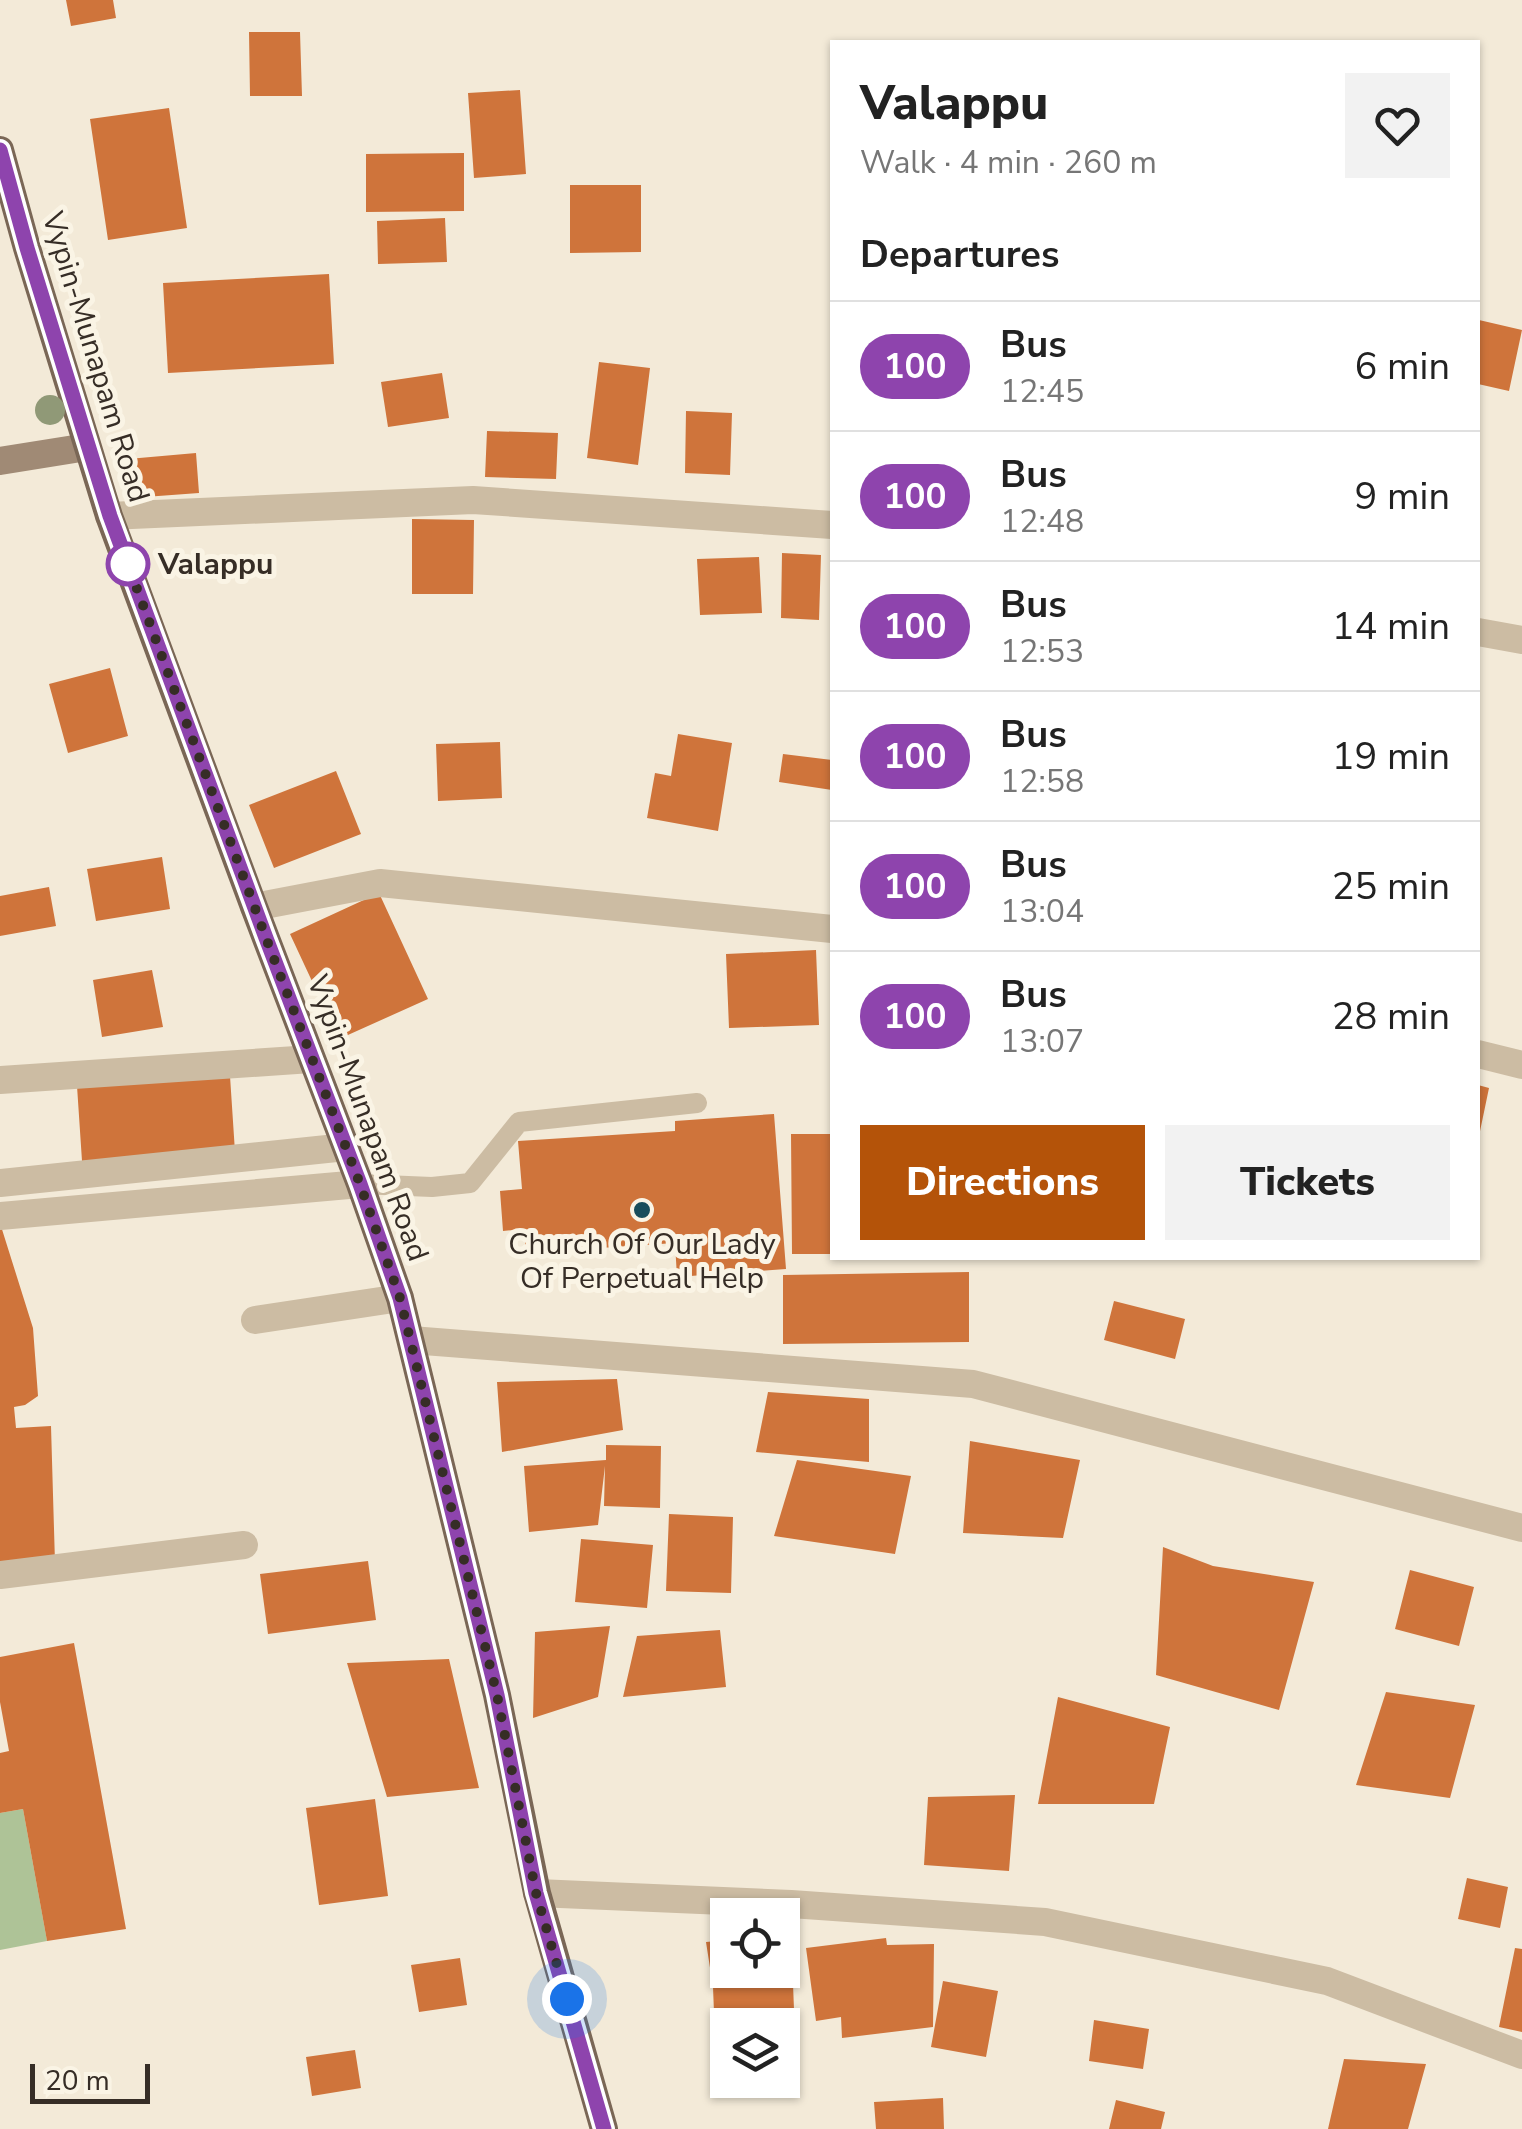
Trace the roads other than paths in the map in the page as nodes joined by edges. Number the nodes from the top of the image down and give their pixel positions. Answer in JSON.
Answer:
{"nodes":[{"id":1,"x":0,"y":152,"type":"edge"},
{"id":2,"x":87,"y":447,"type":"junction"},
{"id":3,"x":0,"y":460,"type":"edge"},
{"id":4,"x":110,"y":516,"type":"junction"},
{"id":5,"x":830,"y":525,"type":"edge"},
{"id":6,"x":1480,"y":632,"type":"edge"},
{"id":7,"x":1522,"y":640,"type":"edge"},
{"id":8,"x":254,"y":907,"type":"junction"},
{"id":9,"x":830,"y":930,"type":"edge"},
{"id":10,"x":1480,"y":1054,"type":"edge"},
{"id":11,"x":311,"y":1059,"type":"junction"},
{"id":12,"x":1522,"y":1065,"type":"edge"},
{"id":13,"x":0,"y":1080,"type":"edge"},
{"id":14,"x":696,"y":1104,"type":"dead end"},
{"id":15,"x":346,"y":1147,"type":"junction"},
{"id":16,"x":0,"y":1183,"type":"edge"},
{"id":17,"x":360,"y":1184,"type":"junction"},
{"id":18,"x":0,"y":1216,"type":"edge"},
{"id":19,"x":400,"y":1298,"type":"junction"},
{"id":20,"x":255,"y":1320,"type":"dead end"},
{"id":21,"x":410,"y":1340,"type":"junction"},
{"id":22,"x":1522,"y":1528,"type":"edge"},
{"id":23,"x":244,"y":1545,"type":"dead end"},
{"id":24,"x":0,"y":1575,"type":"edge"},
{"id":25,"x":536,"y":1893,"type":"junction"},
{"id":26,"x":1522,"y":2055,"type":"edge"},
{"id":27,"x":604,"y":2129,"type":"edge"}],
"edges":[{"from":1,"to":2,"type":"main road","name":"Vypin-Munapam Road"},
{"from":2,"to":3,"type":"main road"},
{"from":2,"to":4,"type":"main road","name":"Vypin-Munapam Road"},
{"from":4,"to":5,"type":"street"},
{"from":4,"to":8,"type":"main road","name":"Vypin-Munapam Road"},
{"from":6,"to":7,"type":"street"},
{"from":8,"to":9,"type":"street"},
{"from":8,"to":11,"type":"main road","name":"Vypin-Munapam Road"},
{"from":10,"to":12,"type":"street"},
{"from":11,"to":13,"type":"street"},
{"from":11,"to":15,"type":"main road","name":"Vypin-Munapam Road"},
{"from":14,"to":17,"type":"lane"},
{"from":15,"to":16,"type":"street"},
{"from":15,"to":17,"type":"main road","name":"Vypin-Munapam Road"},
{"from":17,"to":18,"type":"street"},
{"from":17,"to":19,"type":"main road","name":"Vypin-Munapam Road"},
{"from":19,"to":20,"type":"street"},
{"from":19,"to":21,"type":"main road","name":"Vypin-Munapam Road"},
{"from":21,"to":22,"type":"street"},
{"from":21,"to":25,"type":"main road","name":"Vypin-Munapam Road"},
{"from":23,"to":24,"type":"street"},
{"from":25,"to":26,"type":"street"},
{"from":25,"to":27,"type":"main road","name":"Vypin-Munapam Road"}]}
